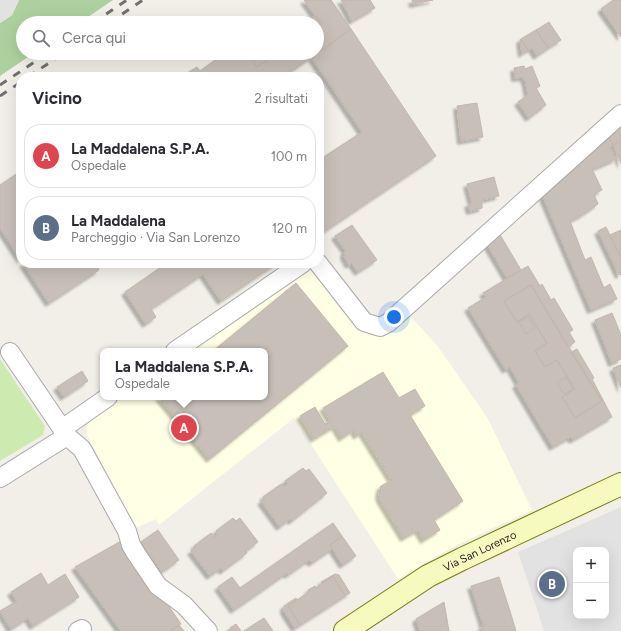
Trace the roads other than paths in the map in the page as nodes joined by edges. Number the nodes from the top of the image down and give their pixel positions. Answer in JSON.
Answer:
{"nodes":[{"id":1,"x":621,"y":114,"type":"edge"},
{"id":2,"x":296,"y":268,"type":"edge"},
{"id":3,"x":322,"y":268,"type":"edge"},
{"id":4,"x":179,"y":348,"type":"edge"},
{"id":5,"x":10,"y":352,"type":"dead end"},
{"id":6,"x":104,"y":400,"type":"edge"},
{"id":7,"x":64,"y":432,"type":"junction"},
{"id":8,"x":0,"y":478,"type":"edge"},
{"id":9,"x":621,"y":484,"type":"edge"},
{"id":10,"x":208,"y":631,"type":"edge"},
{"id":11,"x":345,"y":631,"type":"edge"}],
"edges":[{"from":1,"to":3,"type":"street"},
{"from":2,"to":4,"type":"street"},
{"from":5,"to":7,"type":"street"},
{"from":6,"to":7,"type":"street"},
{"from":7,"to":8,"type":"street"},
{"from":7,"to":10,"type":"street"},
{"from":9,"to":11,"type":"street","name":"Via San Lorenzo"}]}
